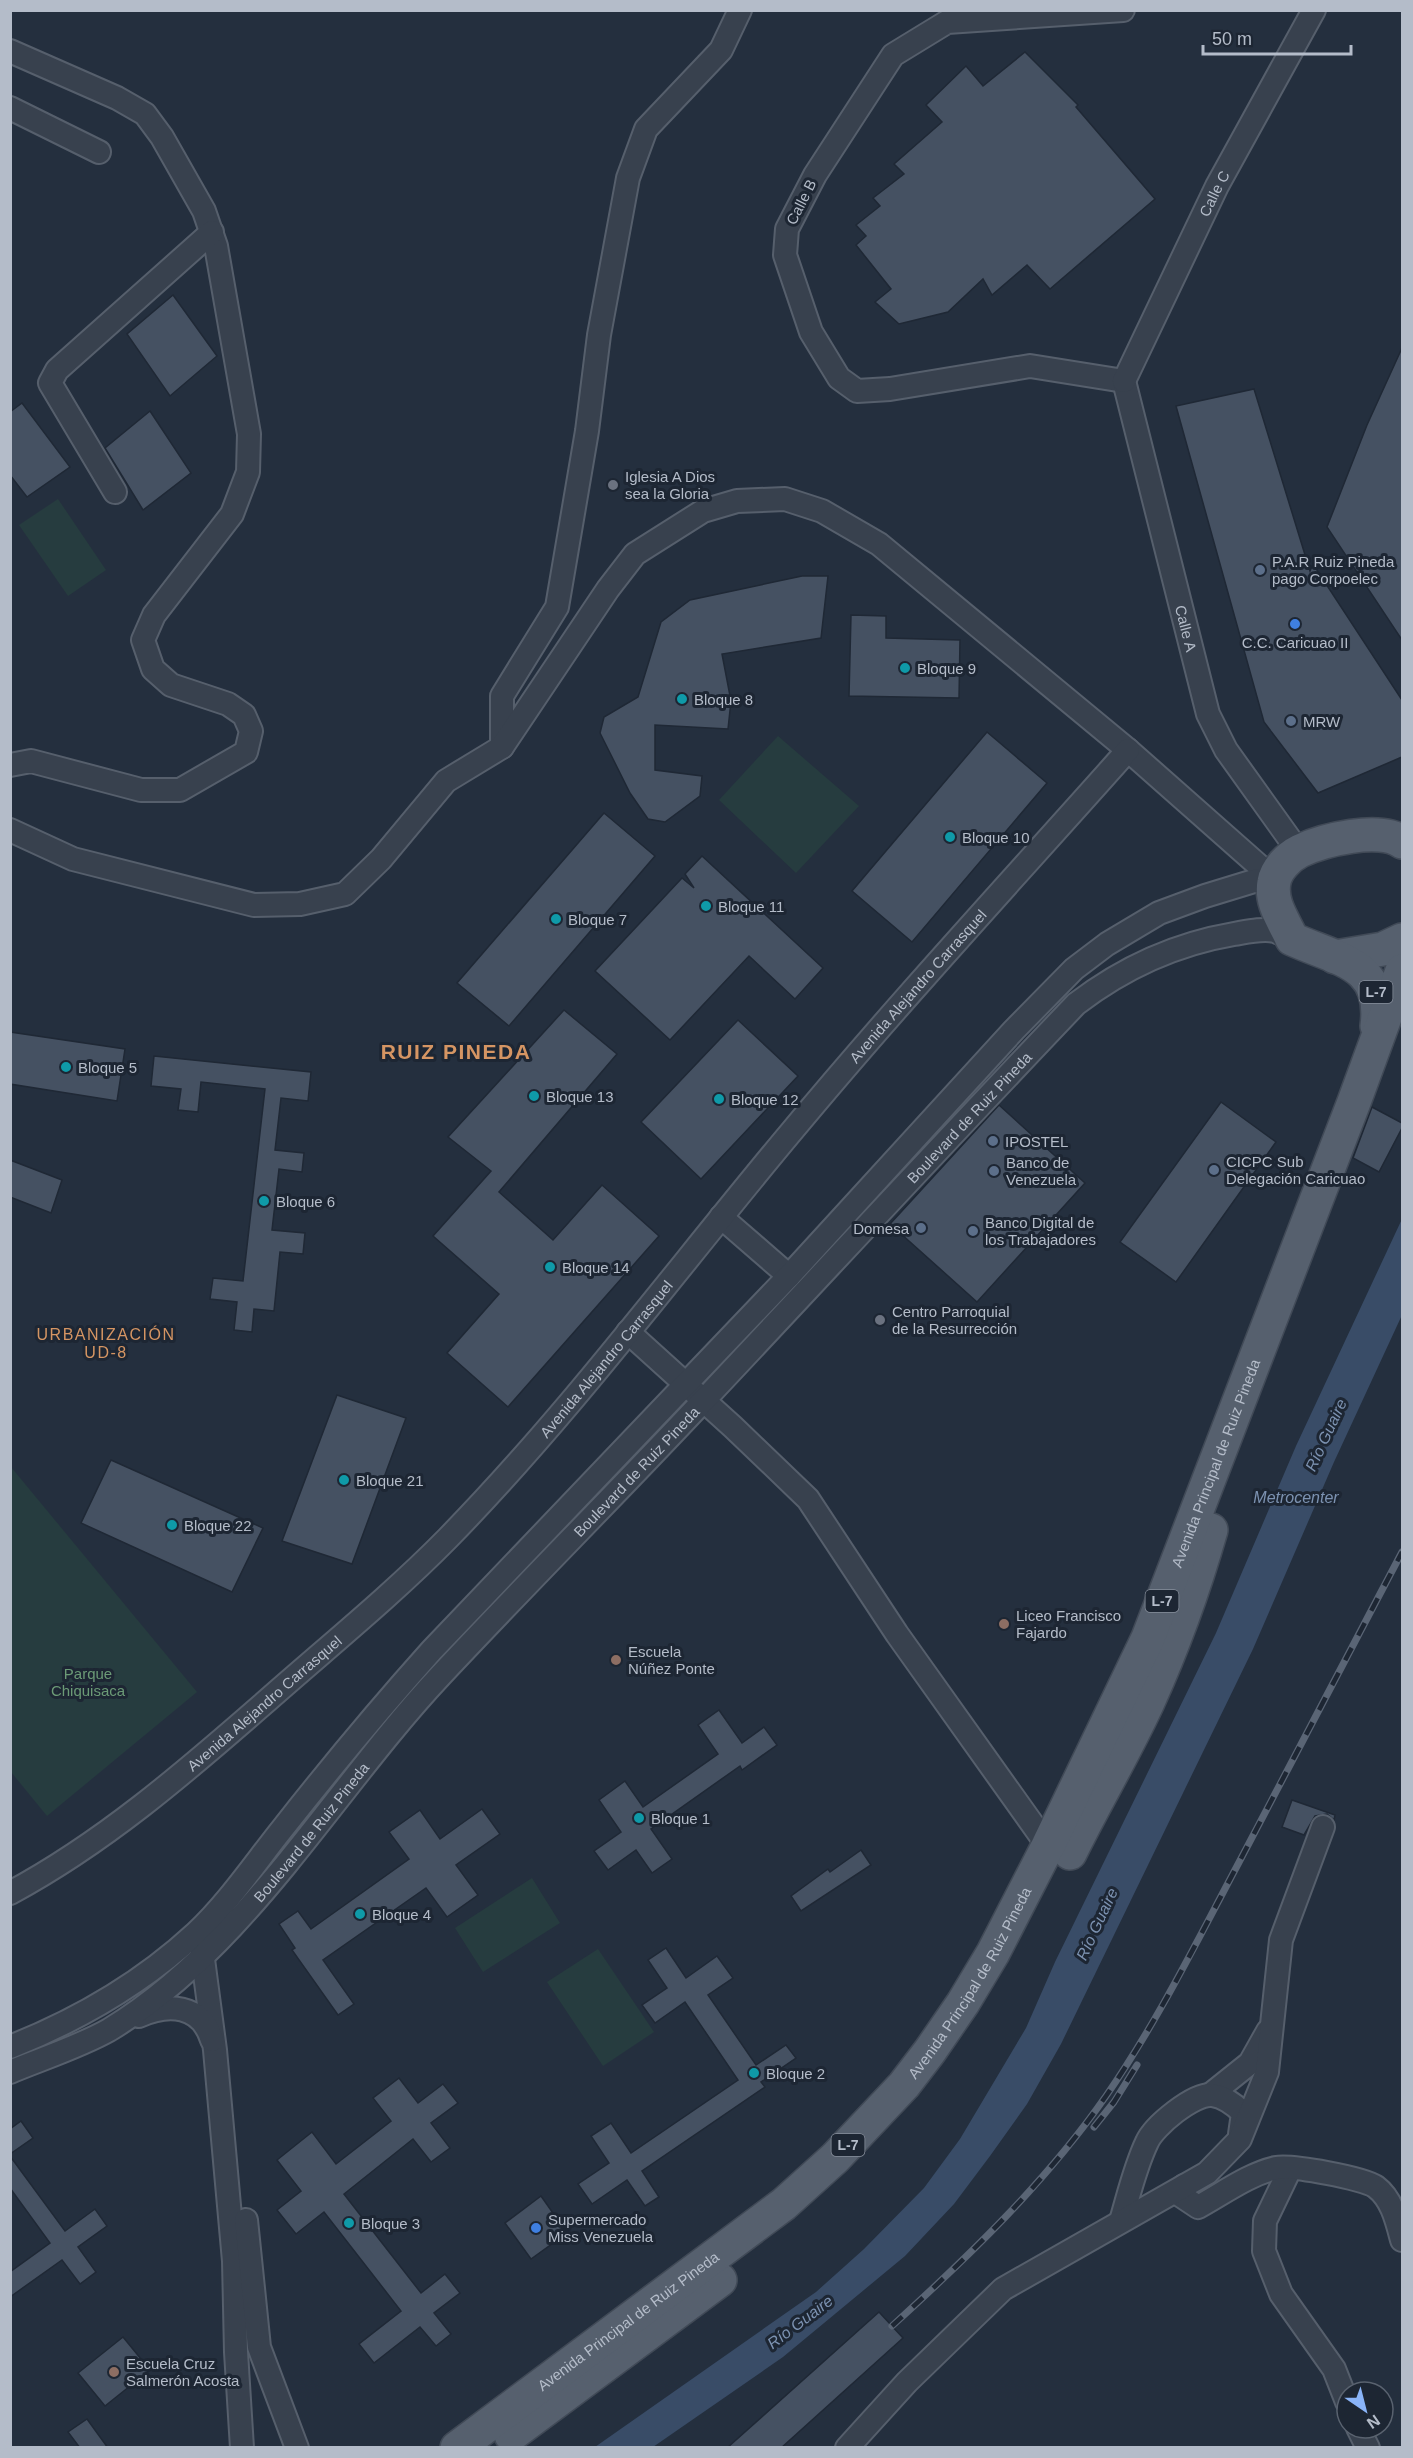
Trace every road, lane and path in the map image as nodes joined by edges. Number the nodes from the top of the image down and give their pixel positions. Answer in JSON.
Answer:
{"nodes":[{"id":1,"x":740,"y":10,"type":"edge"},
{"id":2,"x":1123,"y":10,"type":"edge"},
{"id":3,"x":1314,"y":10,"type":"edge"},
{"id":4,"x":10,"y":51,"type":"edge"},
{"id":5,"x":10,"y":108,"type":"edge"},
{"id":6,"x":99,"y":152,"type":"dead end"},
{"id":7,"x":212,"y":232,"type":"junction"},
{"id":8,"x":1124,"y":381,"type":"junction"},
{"id":9,"x":115,"y":492,"type":"dead end"},
{"id":10,"x":502,"y":747,"type":"junction"},
{"id":11,"x":1128,"y":750,"type":"junction"},
{"id":12,"x":10,"y":765,"type":"edge"},
{"id":13,"x":1402,"y":824,"type":"edge"},
{"id":14,"x":10,"y":830,"type":"edge"},
{"id":15,"x":1364,"y":834,"type":"junction"},
{"id":16,"x":1402,"y":842,"type":"edge"},
{"id":17,"x":1299,"y":852,"type":"junction"},
{"id":18,"x":1274,"y":879,"type":"junction"},
{"id":19,"x":1292,"y":939,"type":"junction"},
{"id":20,"x":1402,"y":940,"type":"edge"},
{"id":21,"x":1335,"y":957,"type":"junction"},
{"id":22,"x":1402,"y":971,"type":"edge"},
{"id":23,"x":1375,"y":1046,"type":"junction"},
{"id":24,"x":721,"y":1217,"type":"junction"},
{"id":25,"x":789,"y":1276,"type":"junction"},
{"id":26,"x":628,"y":1332,"type":"junction"},
{"id":27,"x":685,"y":1384,"type":"junction"},
{"id":28,"x":704,"y":1401,"type":"junction"},
{"id":29,"x":1323,"y":1827,"type":"dead end"},
{"id":30,"x":1058,"y":1852,"type":"junction"},
{"id":31,"x":10,"y":1893,"type":"edge"},
{"id":32,"x":206,"y":1942,"type":"junction"},
{"id":33,"x":1274,"y":2021,"type":"junction"},
{"id":34,"x":106,"y":2031,"type":"junction"},
{"id":35,"x":10,"y":2047,"type":"edge"},
{"id":36,"x":215,"y":2050,"type":"junction"},
{"id":37,"x":10,"y":2072,"type":"edge"},
{"id":38,"x":1210,"y":2095,"type":"junction"},
{"id":39,"x":1240,"y":2139,"type":"junction"},
{"id":40,"x":1290,"y":2169,"type":"junction"},
{"id":41,"x":1184,"y":2186,"type":"junction"},
{"id":42,"x":1121,"y":2221,"type":"junction"},
{"id":43,"x":1402,"y":2240,"type":"edge"},
{"id":44,"x":1338,"y":2380,"type":"edge"},
{"id":45,"x":242,"y":2448,"type":"edge"},
{"id":46,"x":297,"y":2448,"type":"edge"},
{"id":47,"x":457,"y":2448,"type":"edge"},
{"id":48,"x":493,"y":2448,"type":"edge"},
{"id":49,"x":847,"y":2448,"type":"edge"}],
"edges":[{"from":1,"to":10,"type":"street"},
{"from":2,"to":8,"type":"street","name":"Calle B"},
{"from":3,"to":8,"type":"street","name":"Calle C"},
{"from":4,"to":7,"type":"street"},
{"from":5,"to":6,"type":"street"},
{"from":7,"to":9,"type":"street"},
{"from":7,"to":12,"type":"street"},
{"from":8,"to":17,"type":"street","name":"Calle A"},
{"from":10,"to":11,"type":"street"},
{"from":10,"to":14,"type":"street"},
{"from":11,"to":18,"type":"street"},
{"from":11,"to":24,"type":"street","name":"Avenida Alejandro Carrasquel"},
{"from":13,"to":15,"type":"main road"},
{"from":15,"to":16,"type":"main road"},
{"from":15,"to":17,"type":"main road"},
{"from":17,"to":18,"type":"main road"},
{"from":18,"to":19,"type":"main road"},
{"from":18,"to":25,"type":"street","name":"Boulevard de Ruiz Pineda"},
{"from":19,"to":21,"type":"main road","name":"Avenida Principal de Ruiz Pineda"},
{"from":19,"to":28,"type":"street","name":"Boulevard de Ruiz Pineda"},
{"from":20,"to":21,"type":"main road"},
{"from":21,"to":23,"type":"main road","name":"Avenida Principal de Ruiz Pineda","number":"L-7"},
{"from":22,"to":23,"type":"main road","name":"Avenida Principal de Ruiz Pineda","number":"L-7"},
{"from":23,"to":30,"type":"main road","name":"Avenida Principal de Ruiz Pineda","number":"L-7"},
{"from":24,"to":25,"type":"street"},
{"from":24,"to":26,"type":"street","name":"Avenida Alejandro Carrasquel"},
{"from":25,"to":27,"type":"street","name":"Boulevard de Ruiz Pineda"},
{"from":26,"to":27,"type":"street"},
{"from":26,"to":31,"type":"street","name":"Avenida Alejandro Carrasquel"},
{"from":27,"to":28,"type":"street"},
{"from":27,"to":32,"type":"street","name":"Boulevard de Ruiz Pineda"},
{"from":28,"to":30,"type":"street"},
{"from":28,"to":32,"type":"street","name":"Boulevard de Ruiz Pineda"},
{"from":29,"to":33,"type":"street"},
{"from":30,"to":47,"type":"main road","name":"Avenida Principal de Ruiz Pineda","number":"L-7"},
{"from":30,"to":48,"type":"main road","name":"Avenida Principal de Ruiz Pineda","number":"L-7"},
{"from":32,"to":34,"type":"street","name":"Boulevard de Ruiz Pineda"},
{"from":32,"to":35,"type":"street","name":"Boulevard de Ruiz Pineda"},
{"from":32,"to":36,"type":"street"},
{"from":32,"to":46,"type":"street"},
{"from":33,"to":38,"type":"street"},
{"from":33,"to":39,"type":"street"},
{"from":34,"to":36,"type":"street"},
{"from":34,"to":37,"type":"street","name":"Boulevard de Ruiz Pineda"},
{"from":36,"to":45,"type":"street"},
{"from":38,"to":39,"type":"street"},
{"from":38,"to":42,"type":"street"},
{"from":39,"to":41,"type":"street"},
{"from":40,"to":41,"type":"street"},
{"from":40,"to":43,"type":"street"},
{"from":40,"to":44,"type":"street"},
{"from":41,"to":42,"type":"street"},
{"from":42,"to":49,"type":"street"}]}
